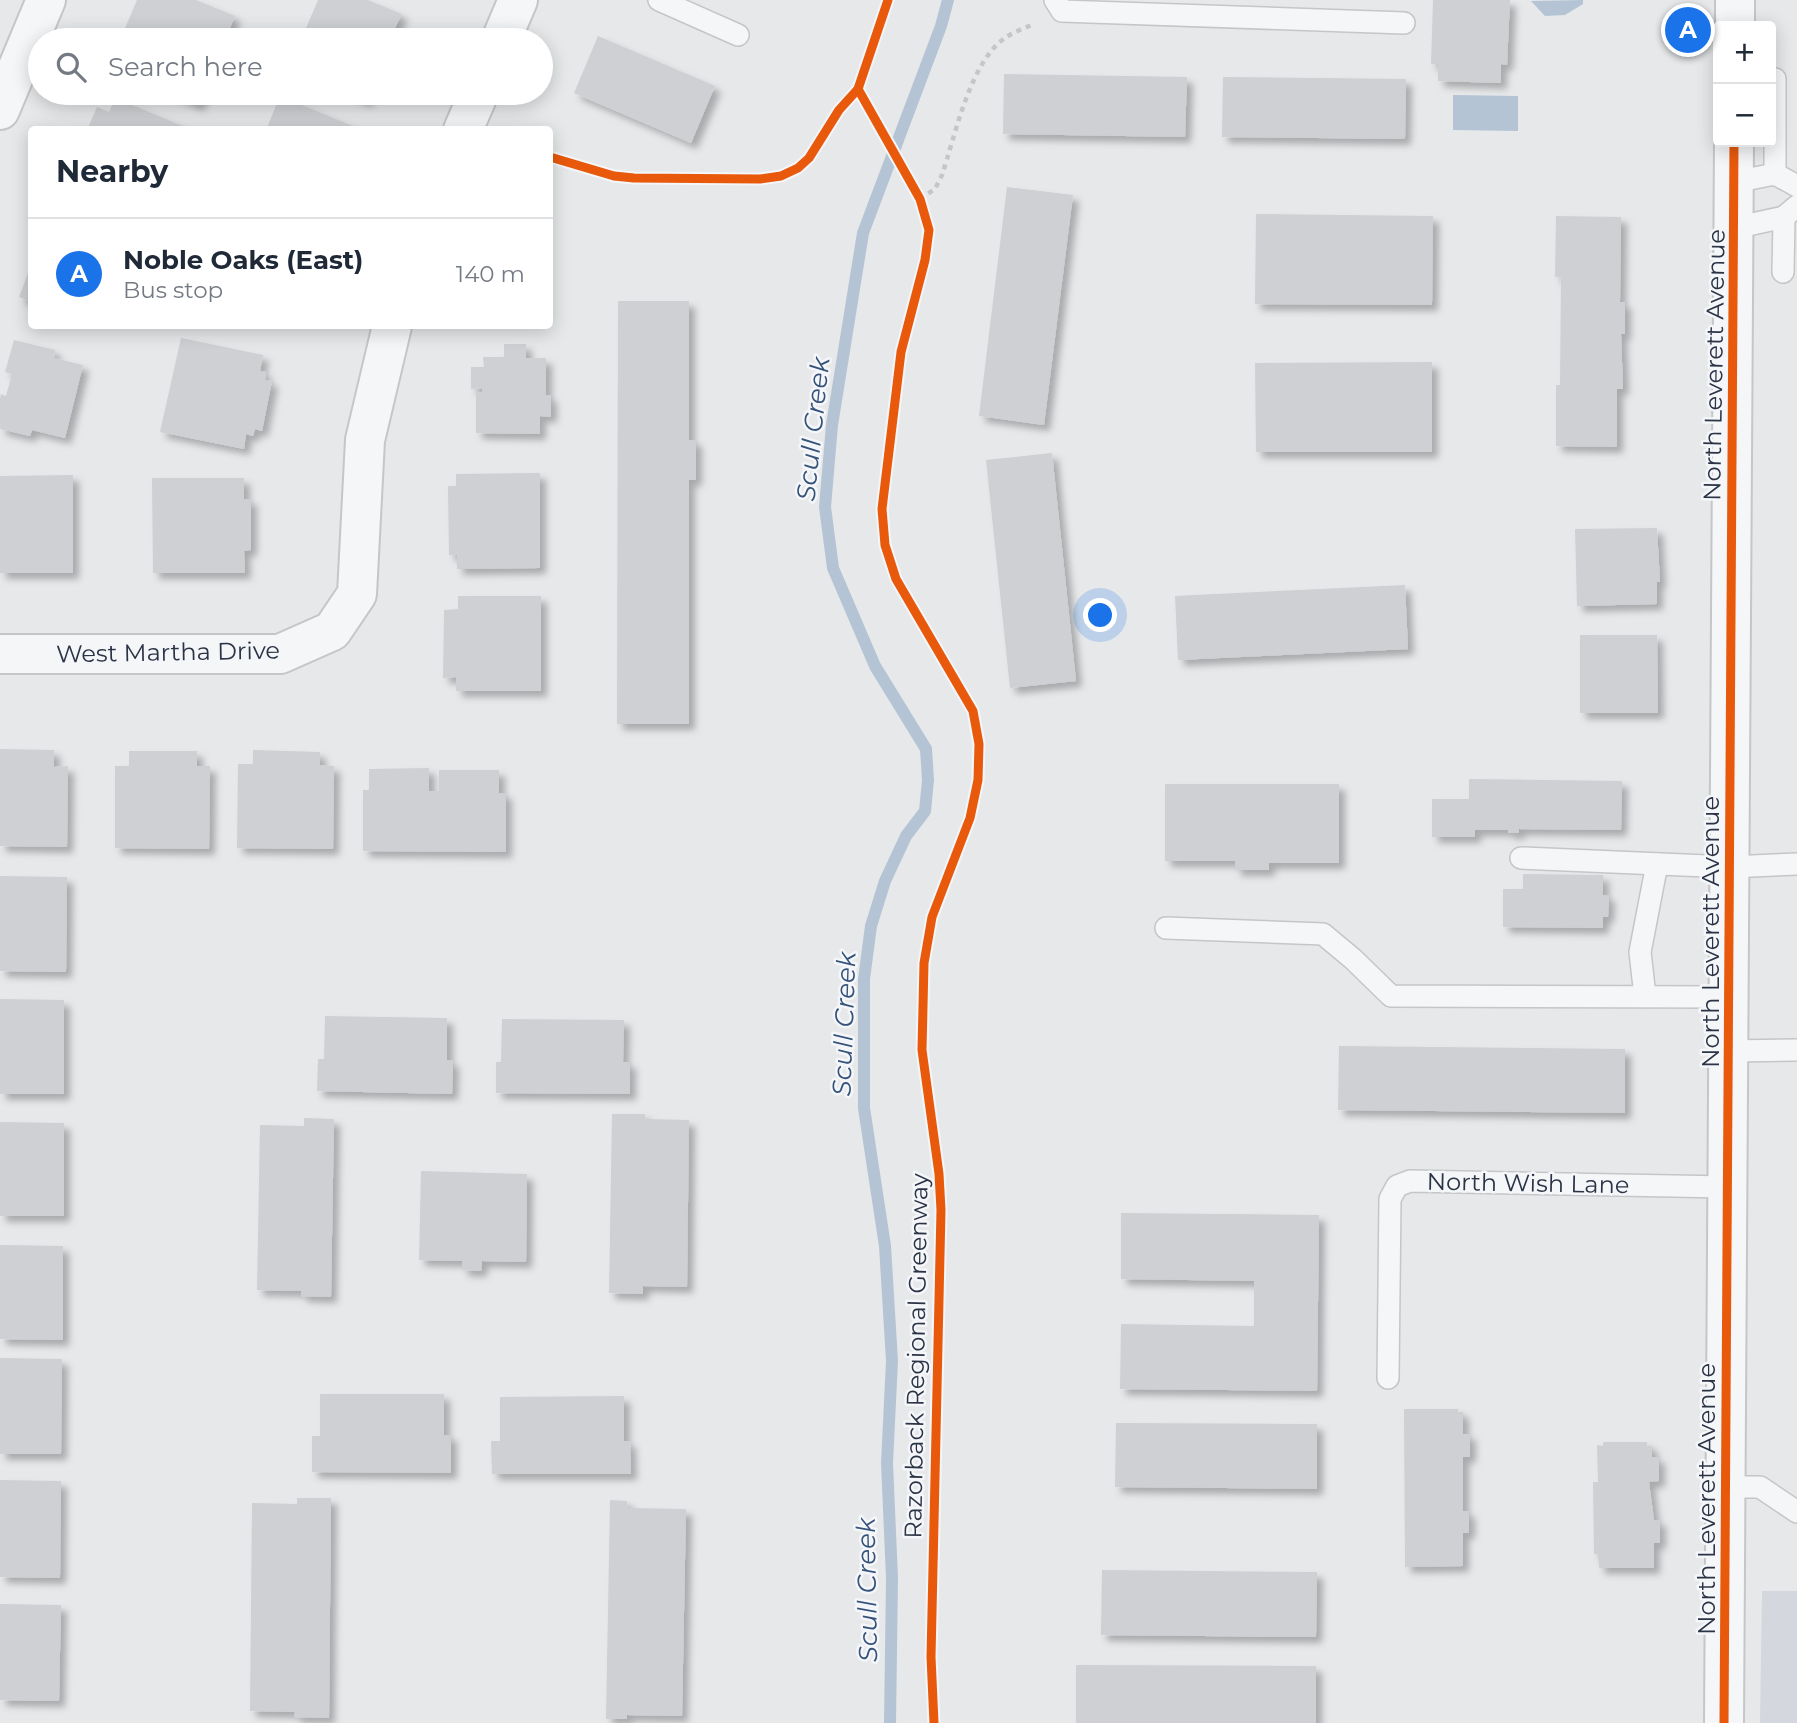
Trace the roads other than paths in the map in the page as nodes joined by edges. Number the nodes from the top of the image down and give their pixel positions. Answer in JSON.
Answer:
{"nodes":[{"id":1,"x":46,"y":0,"type":"edge"},
{"id":2,"x":518,"y":0,"type":"edge"},
{"id":3,"x":659,"y":0,"type":"edge"},
{"id":4,"x":1735,"y":0,"type":"edge"},
{"id":5,"x":1059,"y":6,"type":"edge"},
{"id":6,"x":1735,"y":21,"type":"edge"},
{"id":7,"x":1404,"y":23,"type":"dead end"},
{"id":8,"x":34,"y":28,"type":"edge"},
{"id":9,"x":506,"y":28,"type":"edge"},
{"id":10,"x":738,"y":35,"type":"dead end"},
{"id":11,"x":28,"y":43,"type":"edge"},
{"id":12,"x":1775,"y":84,"type":"edge"},
{"id":13,"x":474,"y":105,"type":"edge"},
{"id":14,"x":0,"y":110,"type":"edge"},
{"id":15,"x":465,"y":126,"type":"edge"},
{"id":16,"x":1734,"y":147,"type":"edge"},
{"id":17,"x":1775,"y":174,"type":"junction"},
{"id":18,"x":1734,"y":182,"type":"junction"},
{"id":19,"x":1797,"y":186,"type":"edge"},
{"id":20,"x":1791,"y":211,"type":"edge"},
{"id":21,"x":1734,"y":228,"type":"junction"},
{"id":22,"x":1783,"y":272,"type":"dead end"},
{"id":23,"x":391,"y":329,"type":"edge"},
{"id":24,"x":0,"y":654,"type":"edge"},
{"id":25,"x":1521,"y":858,"type":"dead end"},
{"id":26,"x":1657,"y":864,"type":"junction"},
{"id":27,"x":1797,"y":864,"type":"edge"},
{"id":28,"x":1730,"y":867,"type":"junction"},
{"id":29,"x":1166,"y":928,"type":"dead end"},
{"id":30,"x":1646,"y":996,"type":"junction"},
{"id":31,"x":1729,"y":997,"type":"junction"},
{"id":32,"x":1797,"y":1050,"type":"edge"},
{"id":33,"x":1728,"y":1051,"type":"junction"},
{"id":34,"x":1727,"y":1186,"type":"junction"},
{"id":35,"x":1388,"y":1378,"type":"dead end"},
{"id":36,"x":1726,"y":1487,"type":"junction"},
{"id":37,"x":1797,"y":1512,"type":"edge"},
{"id":38,"x":1724,"y":1723,"type":"edge"}],
"edges":[{"from":1,"to":8,"type":"street"},
{"from":2,"to":9,"type":"street"},
{"from":3,"to":10,"type":"lane"},
{"from":4,"to":6,"type":"street"},
{"from":5,"to":7,"type":"lane"},
{"from":11,"to":14,"type":"street"},
{"from":12,"to":17,"type":"lane"},
{"from":13,"to":15,"type":"street"},
{"from":16,"to":18,"type":"street","name":"North Leverett Avenue"},
{"from":17,"to":18,"type":"lane"},
{"from":17,"to":19,"type":"lane"},
{"from":18,"to":21,"type":"street","name":"North Leverett Avenue"},
{"from":20,"to":21,"type":"lane"},
{"from":20,"to":22,"type":"lane"},
{"from":21,"to":28,"type":"street","name":"North Leverett Avenue"},
{"from":23,"to":24,"type":"street","name":"West Martha Drive"},
{"from":25,"to":26,"type":"lane"},
{"from":26,"to":28,"type":"lane"},
{"from":26,"to":30,"type":"lane"},
{"from":27,"to":28,"type":"lane"},
{"from":28,"to":31,"type":"street","name":"North Leverett Avenue"},
{"from":29,"to":30,"type":"lane"},
{"from":30,"to":31,"type":"lane"},
{"from":31,"to":33,"type":"street","name":"North Leverett Avenue"},
{"from":32,"to":33,"type":"lane"},
{"from":33,"to":34,"type":"street","name":"North Leverett Avenue"},
{"from":34,"to":35,"type":"lane","name":"North Wish Lane"},
{"from":34,"to":36,"type":"street","name":"North Leverett Avenue"},
{"from":36,"to":37,"type":"lane"},
{"from":36,"to":38,"type":"street","name":"North Leverett Avenue"}]}
